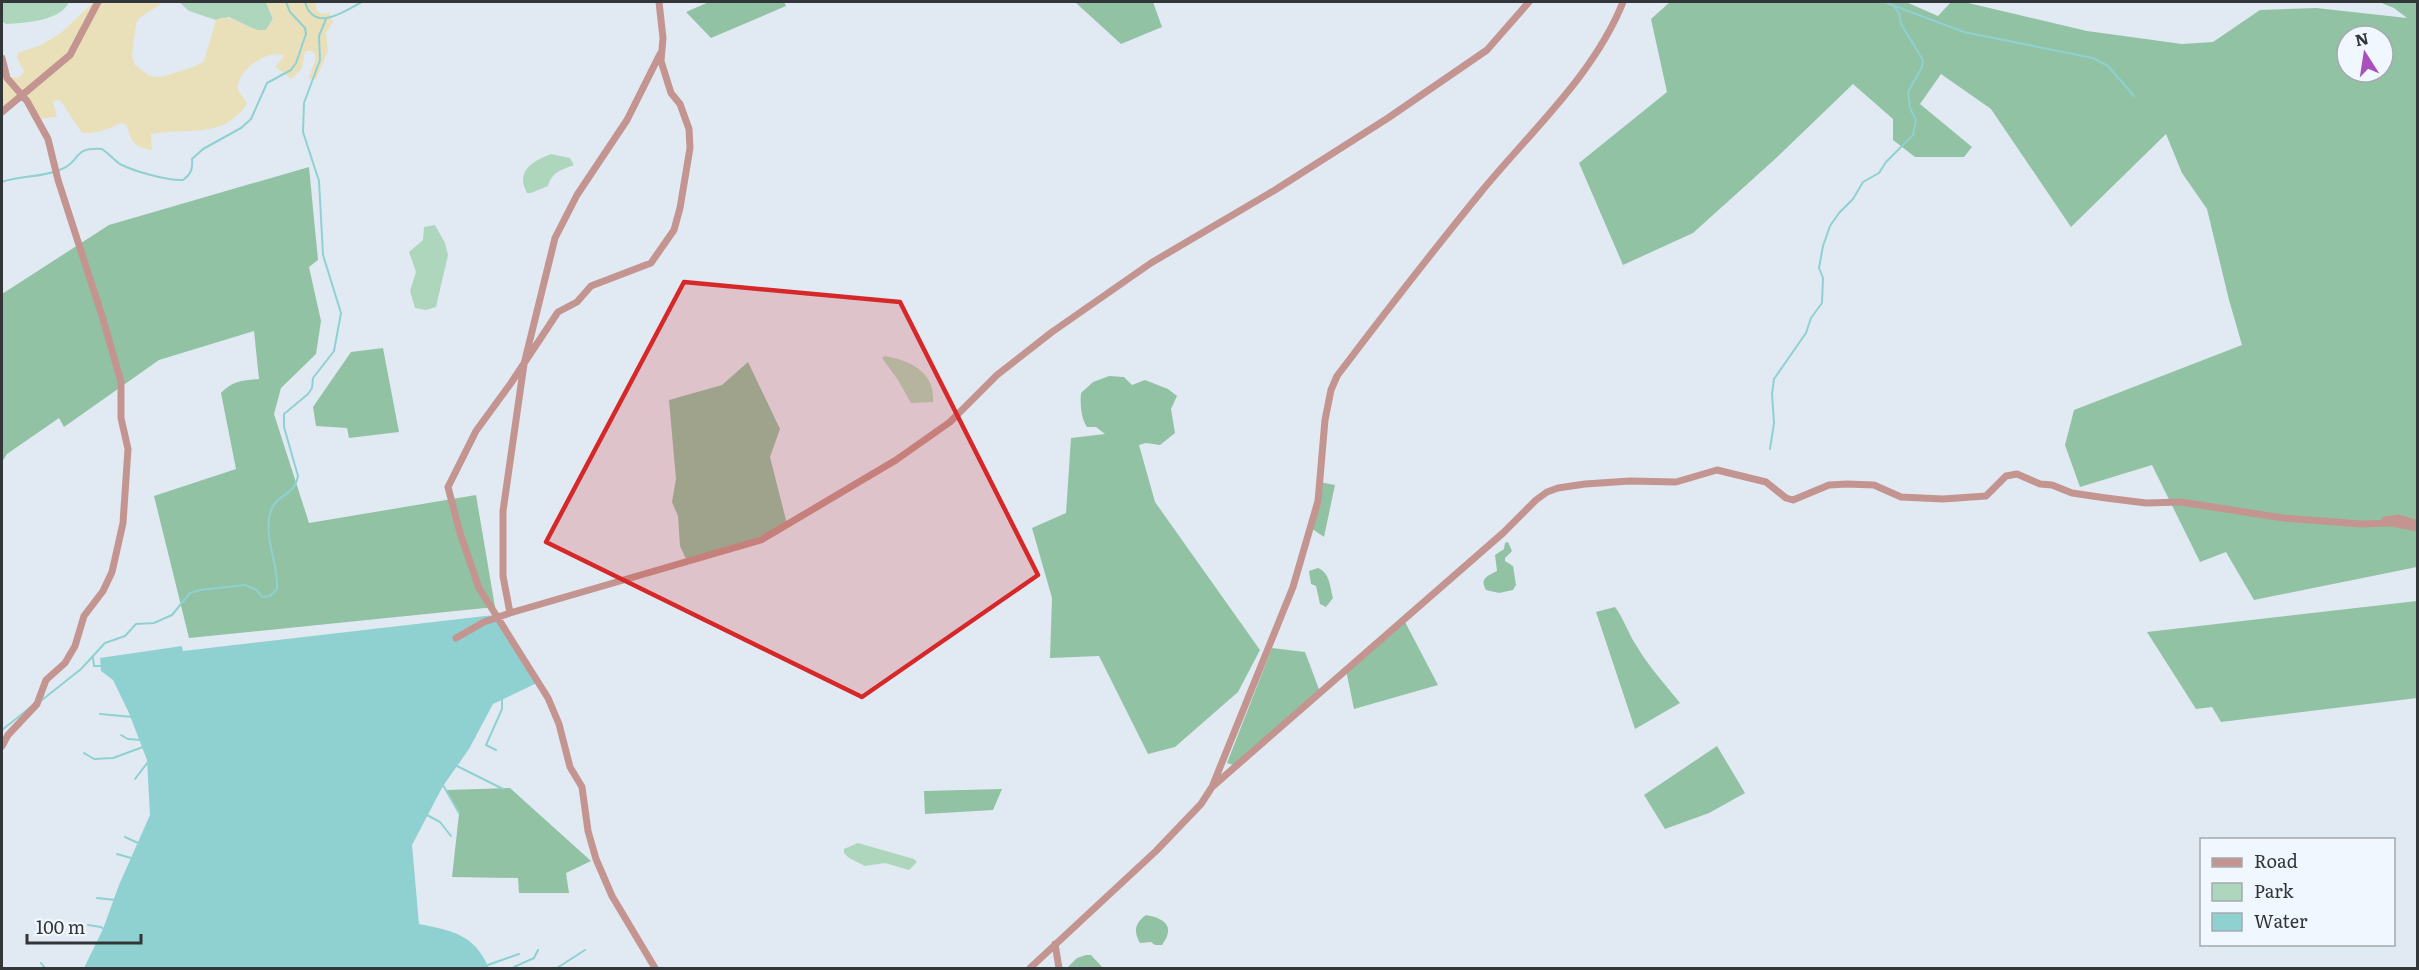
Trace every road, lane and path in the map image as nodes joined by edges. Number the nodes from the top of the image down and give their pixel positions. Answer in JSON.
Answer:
{"nodes":[{"id":1,"x":98,"y":2,"type":"edge"},
{"id":2,"x":659,"y":2,"type":"edge"},
{"id":3,"x":1529,"y":2,"type":"edge"},
{"id":4,"x":1623,"y":2,"type":"edge"},
{"id":5,"x":660,"y":54,"type":"junction"},
{"id":6,"x":2,"y":58,"type":"edge"},
{"id":7,"x":22,"y":95,"type":"junction"},
{"id":8,"x":2,"y":112,"type":"edge"},
{"id":9,"x":524,"y":364,"type":"junction"},
{"id":10,"x":2374,"y":523,"type":"junction"},
{"id":11,"x":2418,"y":524,"type":"edge"},
{"id":12,"x":2418,"y":528,"type":"edge"},
{"id":13,"x":510,"y":613,"type":"junction"},
{"id":14,"x":498,"y":617,"type":"junction"},
{"id":15,"x":456,"y":638,"type":"dead end"},
{"id":16,"x":2,"y":746,"type":"edge"},
{"id":17,"x":1212,"y":787,"type":"junction"},
{"id":18,"x":1055,"y":944,"type":"junction"},
{"id":19,"x":655,"y":969,"type":"edge"},
{"id":20,"x":1030,"y":969,"type":"edge"},
{"id":21,"x":1059,"y":969,"type":"edge"}],
"edges":[{"from":1,"to":7,"type":"street"},
{"from":2,"to":5,"type":"street"},
{"from":3,"to":13,"type":"street"},
{"from":4,"to":17,"type":"street"},
{"from":5,"to":9,"type":"street"},
{"from":5,"to":9,"type":"street"},
{"from":6,"to":7,"type":"street"},
{"from":7,"to":8,"type":"street"},
{"from":7,"to":16,"type":"street"},
{"from":9,"to":13,"type":"street"},
{"from":9,"to":14,"type":"street"},
{"from":10,"to":11,"type":"street"},
{"from":10,"to":12,"type":"street"},
{"from":10,"to":17,"type":"street"},
{"from":13,"to":14,"type":"street"},
{"from":14,"to":15,"type":"street"},
{"from":14,"to":19,"type":"street"},
{"from":17,"to":18,"type":"street"},
{"from":18,"to":20,"type":"street"},
{"from":18,"to":21,"type":"street"}]}
